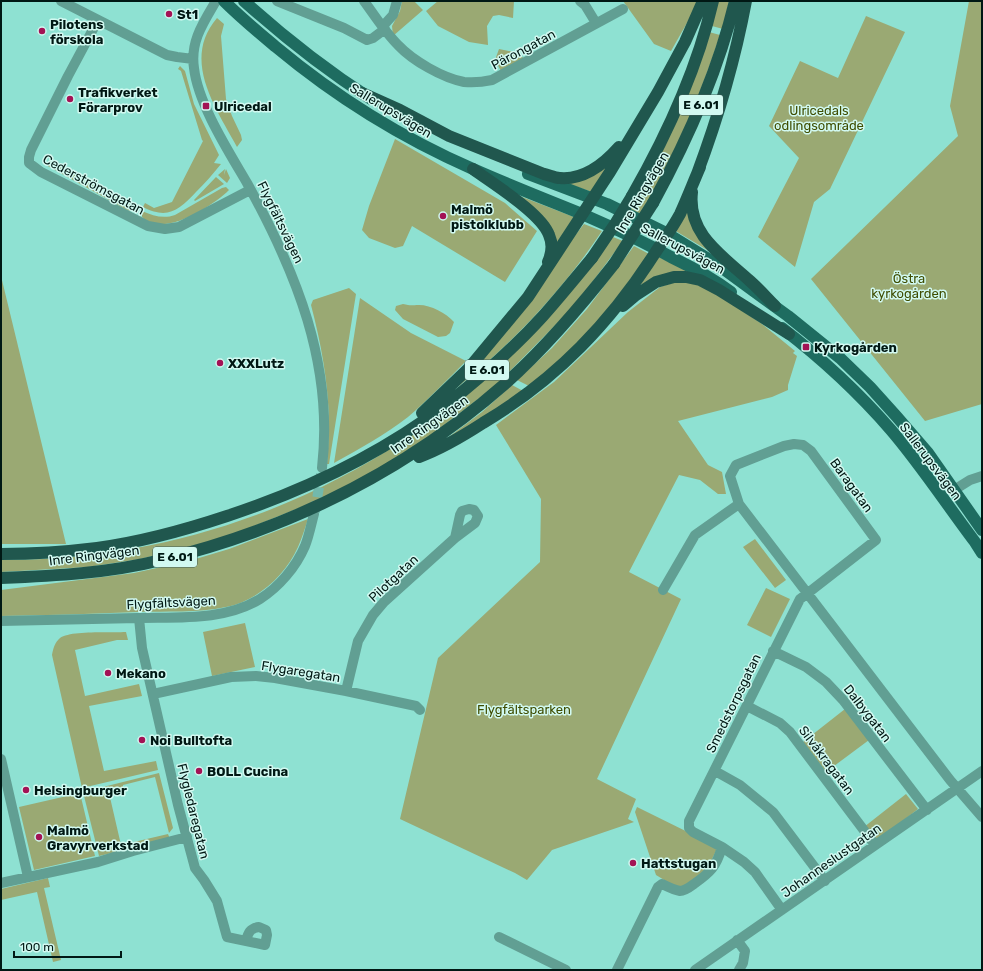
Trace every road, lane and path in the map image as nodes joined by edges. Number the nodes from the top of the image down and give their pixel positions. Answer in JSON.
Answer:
{"nodes":[{"id":1,"x":61,"y":1,"type":"edge"},
{"id":2,"x":216,"y":1,"type":"edge"},
{"id":3,"x":224,"y":1,"type":"edge"},
{"id":4,"x":244,"y":1,"type":"edge"},
{"id":5,"x":277,"y":1,"type":"edge"},
{"id":6,"x":364,"y":1,"type":"edge"},
{"id":7,"x":397,"y":1,"type":"edge"},
{"id":8,"x":580,"y":1,"type":"edge"},
{"id":9,"x":702,"y":1,"type":"edge"},
{"id":10,"x":713,"y":1,"type":"edge"},
{"id":11,"x":735,"y":1,"type":"edge"},
{"id":12,"x":746,"y":1,"type":"edge"},
{"id":13,"x":623,"y":9,"type":"dead end"},
{"id":14,"x":98,"y":20,"type":"junction"},
{"id":15,"x":596,"y":24,"type":"junction"},
{"id":16,"x":384,"y":27,"type":"junction"},
{"id":17,"x":193,"y":59,"type":"junction"},
{"id":18,"x":362,"y":93,"type":"junction"},
{"id":19,"x":636,"y":128,"type":"junction"},
{"id":20,"x":700,"y":167,"type":"junction"},
{"id":21,"x":473,"y":169,"type":"junction"},
{"id":22,"x":250,"y":190,"type":"junction"},
{"id":23,"x":593,"y":198,"type":"junction"},
{"id":24,"x":583,"y":214,"type":"junction"},
{"id":25,"x":668,"y":234,"type":"junction"},
{"id":26,"x":657,"y":250,"type":"junction"},
{"id":27,"x":540,"y":279,"type":"junction"},
{"id":28,"x":775,"y":306,"type":"junction"},
{"id":29,"x":604,"y":322,"type":"junction"},
{"id":30,"x":789,"y":334,"type":"junction"},
{"id":31,"x":362,"y":458,"type":"junction"},
{"id":32,"x":400,"y":461,"type":"junction"},
{"id":33,"x":322,"y":468,"type":"tunnel mouth"},
{"id":34,"x":982,"y":476,"type":"edge"},
{"id":35,"x":954,"y":490,"type":"junction"},
{"id":36,"x":739,"y":504,"type":"junction"},
{"id":37,"x":314,"y":514,"type":"tunnel mouth"},
{"id":38,"x":982,"y":530,"type":"edge"},
{"id":39,"x":455,"y":538,"type":"dead end"},
{"id":40,"x":982,"y":553,"type":"edge"},
{"id":41,"x":1,"y":554,"type":"edge"},
{"id":42,"x":1,"y":578,"type":"edge"},
{"id":43,"x":663,"y":590,"type":"dead end"},
{"id":44,"x":808,"y":593,"type":"junction"},
{"id":45,"x":139,"y":618,"type":"junction"},
{"id":46,"x":1,"y":621,"type":"edge"},
{"id":47,"x":773,"y":651,"type":"junction"},
{"id":48,"x":346,"y":691,"type":"junction"},
{"id":49,"x":153,"y":694,"type":"junction"},
{"id":50,"x":747,"y":706,"type":"junction"},
{"id":51,"x":420,"y":710,"type":"dead end"},
{"id":52,"x":1,"y":759,"type":"edge"},
{"id":53,"x":715,"y":771,"type":"junction"},
{"id":54,"x":982,"y":771,"type":"edge"},
{"id":55,"x":957,"y":789,"type":"junction"},
{"id":56,"x":927,"y":810,"type":"junction"},
{"id":57,"x":982,"y":818,"type":"edge"},
{"id":58,"x":187,"y":837,"type":"junction"},
{"id":59,"x":875,"y":845,"type":"junction"},
{"id":60,"x":722,"y":847,"type":"junction"},
{"id":61,"x":28,"y":877,"type":"junction"},
{"id":62,"x":825,"y":881,"type":"junction"},
{"id":63,"x":1,"y":884,"type":"edge"},
{"id":64,"x":782,"y":910,"type":"junction"},
{"id":65,"x":499,"y":937,"type":"dead end"},
{"id":66,"x":738,"y":940,"type":"junction"},
{"id":67,"x":246,"y":941,"type":"dead end"},
{"id":68,"x":566,"y":970,"type":"edge"},
{"id":69,"x":617,"y":970,"type":"edge"},
{"id":70,"x":695,"y":970,"type":"edge"},
{"id":71,"x":739,"y":970,"type":"edge"}],
"edges":[{"from":1,"to":14,"type":"street"},
{"from":2,"to":17,"type":"street","name":"Flygfältsvägen"},
{"from":3,"to":21,"type":"main road","name":"Sallerupsvägen"},
{"from":4,"to":18,"type":"main road","name":"Sallerupsvägen"},
{"from":5,"to":16,"type":"street"},
{"from":6,"to":16,"type":"street","name":"Pärongatan"},
{"from":7,"to":16,"type":"street"},
{"from":8,"to":15,"type":"street"},
{"from":9,"to":19,"type":"highway"},
{"from":10,"to":31,"type":"highway","name":"Inre Ringvägen","number":"E 6.01","bridge":true},
{"from":11,"to":32,"type":"highway","name":"Inre Ringvägen","number":"E 6.01","bridge":true},
{"from":12,"to":20,"type":"highway"},
{"from":13,"to":15,"type":"street","name":"Pärongatan"},
{"from":14,"to":17,"type":"street"},
{"from":14,"to":22,"type":"street","name":"Cederströmsgatan"},
{"from":15,"to":16,"type":"street","name":"Pärongatan"},
{"from":17,"to":22,"type":"street","name":"Flygfältsvägen"},
{"from":18,"to":19,"type":"highway"},
{"from":18,"to":23,"type":"main road","name":"Sallerupsvägen"},
{"from":19,"to":23,"type":"highway"},
{"from":20,"to":25,"type":"highway"},
{"from":20,"to":28,"type":"highway"},
{"from":21,"to":24,"type":"main road","name":"Sallerupsvägen"},
{"from":21,"to":27,"type":"highway"},
{"from":22,"to":33,"type":"street","name":"Flygfältsvägen"},
{"from":23,"to":24,"type":"highway"},
{"from":23,"to":25,"type":"main road","name":"Sallerupsvägen"},
{"from":24,"to":26,"type":"main road","name":"Sallerupsvägen"},
{"from":24,"to":27,"type":"highway"},
{"from":25,"to":26,"type":"highway"},
{"from":25,"to":28,"type":"main road","name":"Sallerupsvägen"},
{"from":26,"to":29,"type":"highway"},
{"from":26,"to":30,"type":"main road","name":"Sallerupsvägen"},
{"from":27,"to":31,"type":"highway"},
{"from":28,"to":35,"type":"main road","name":"Sallerupsvägen"},
{"from":29,"to":30,"type":"highway"},
{"from":29,"to":32,"type":"highway"},
{"from":30,"to":40,"type":"main road","name":"Sallerupsvägen"},
{"from":31,"to":41,"type":"highway","name":"Inre Ringvägen","number":"E 6.01"},
{"from":32,"to":42,"type":"highway","name":"Inre Ringvägen","number":"E 6.01"},
{"from":34,"to":35,"type":"street"},
{"from":35,"to":38,"type":"main road","name":"Sallerupsvägen"},
{"from":36,"to":43,"type":"street"},
{"from":36,"to":44,"type":"street"},
{"from":36,"to":44,"type":"street","name":"Baragatan"},
{"from":37,"to":45,"type":"street","name":"Flygfältsvägen"},
{"from":39,"to":48,"type":"street","name":"Pilotgatan"},
{"from":44,"to":47,"type":"street","name":"Smedstorpsgatan"},
{"from":44,"to":55,"type":"street"},
{"from":45,"to":46,"type":"street","name":"Flygfältsvägen"},
{"from":45,"to":49,"type":"street","name":"Flygledaregatan"},
{"from":47,"to":50,"type":"street","name":"Smedstorpsgatan"},
{"from":47,"to":56,"type":"street","name":"Dalbygatan"},
{"from":48,"to":49,"type":"street","name":"Flygaregatan"},
{"from":48,"to":51,"type":"street","name":"Flygaregatan"},
{"from":49,"to":58,"type":"street","name":"Flygledaregatan"},
{"from":50,"to":53,"type":"street","name":"Smedstorpsgatan"},
{"from":50,"to":59,"type":"street","name":"Silvåkragatan"},
{"from":52,"to":61,"type":"street"},
{"from":53,"to":60,"type":"street","name":"Smedstorpsgatan"},
{"from":53,"to":62,"type":"street"},
{"from":54,"to":55,"type":"street","name":"Johanneslustgatan"},
{"from":55,"to":56,"type":"street","name":"Johanneslustgatan"},
{"from":55,"to":57,"type":"street"},
{"from":56,"to":59,"type":"street","name":"Johanneslustgatan"},
{"from":58,"to":61,"type":"street"},
{"from":58,"to":67,"type":"street","name":"Flygledaregatan"},
{"from":59,"to":62,"type":"street","name":"Johanneslustgatan"},
{"from":60,"to":64,"type":"street"},
{"from":60,"to":69,"type":"street"},
{"from":61,"to":63,"type":"street"},
{"from":62,"to":64,"type":"street","name":"Johanneslustgatan"},
{"from":64,"to":66,"type":"street","name":"Johanneslustgatan"},
{"from":65,"to":68,"type":"street"},
{"from":66,"to":70,"type":"street","name":"Johanneslustgatan"},
{"from":66,"to":71,"type":"street"}]}
